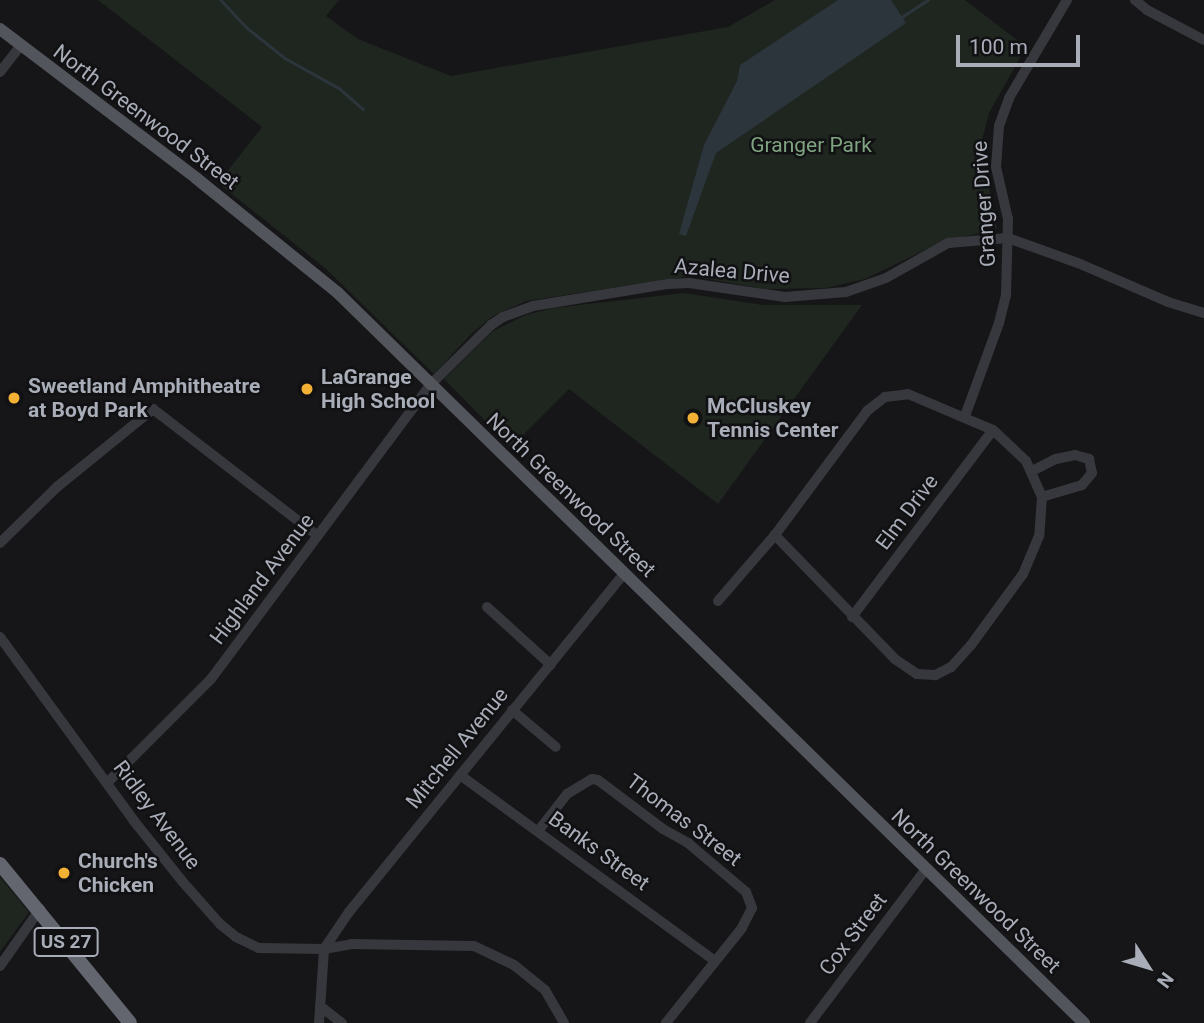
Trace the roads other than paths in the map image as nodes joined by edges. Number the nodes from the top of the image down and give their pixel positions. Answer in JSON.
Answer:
{"nodes":[{"id":1,"x":1067,"y":0,"type":"edge"},
{"id":2,"x":1135,"y":0,"type":"edge"},
{"id":3,"x":0,"y":29,"type":"edge"},
{"id":4,"x":1204,"y":40,"type":"edge"},
{"id":5,"x":21,"y":46,"type":"junction"},
{"id":6,"x":0,"y":72,"type":"edge"},
{"id":7,"x":1008,"y":239,"type":"junction"},
{"id":8,"x":1204,"y":313,"type":"edge"},
{"id":9,"x":430,"y":385,"type":"junction"},
{"id":10,"x":965,"y":416,"type":"junction"},
{"id":11,"x":993,"y":430,"type":"junction"},
{"id":12,"x":1032,"y":471,"type":"junction"},
{"id":13,"x":1042,"y":497,"type":"junction"},
{"id":14,"x":775,"y":535,"type":"junction"},
{"id":15,"x":318,"y":536,"type":"junction"},
{"id":16,"x":0,"y":543,"type":"edge"},
{"id":17,"x":624,"y":573,"type":"junction"},
{"id":18,"x":718,"y":601,"type":"dead end"},
{"id":19,"x":487,"y":607,"type":"dead end"},
{"id":20,"x":852,"y":617,"type":"junction"},
{"id":21,"x":0,"y":637,"type":"edge"},
{"id":22,"x":551,"y":665,"type":"junction"},
{"id":23,"x":512,"y":710,"type":"junction"},
{"id":24,"x":556,"y":747,"type":"dead end"},
{"id":25,"x":460,"y":775,"type":"junction"},
{"id":26,"x":108,"y":782,"type":"junction"},
{"id":27,"x":539,"y":831,"type":"junction"},
{"id":28,"x":0,"y":864,"type":"edge"},
{"id":29,"x":926,"y":869,"type":"junction"},
{"id":30,"x":40,"y":909,"type":"junction"},
{"id":31,"x":324,"y":949,"type":"junction"},
{"id":32,"x":714,"y":960,"type":"junction"},
{"id":33,"x":0,"y":966,"type":"edge"},
{"id":34,"x":320,"y":1006,"type":"junction"},
{"id":35,"x":130,"y":1023,"type":"edge"},
{"id":36,"x":319,"y":1023,"type":"edge"},
{"id":37,"x":342,"y":1023,"type":"edge"},
{"id":38,"x":564,"y":1023,"type":"edge"},
{"id":39,"x":666,"y":1023,"type":"edge"},
{"id":40,"x":810,"y":1023,"type":"edge"},
{"id":41,"x":1084,"y":1023,"type":"edge"}],
"edges":[{"from":1,"to":7,"type":"street","name":"Granger Drive"},
{"from":2,"to":4,"type":"street"},
{"from":3,"to":5,"type":"main road","name":"North Greenwood Street"},
{"from":5,"to":6,"type":"street"},
{"from":5,"to":9,"type":"main road","name":"North Greenwood Street"},
{"from":7,"to":8,"type":"street","name":"Azalea Drive"},
{"from":7,"to":9,"type":"street","name":"Azalea Drive"},
{"from":7,"to":10,"type":"street","name":"Granger Drive"},
{"from":9,"to":15,"type":"street","name":"Highland Avenue"},
{"from":9,"to":17,"type":"main road","name":"North Greenwood Street"},
{"from":10,"to":11,"type":"street"},
{"from":10,"to":14,"type":"street"},
{"from":11,"to":12,"type":"street"},
{"from":11,"to":20,"type":"street","name":"Elm Drive"},
{"from":12,"to":13,"type":"street"},
{"from":12,"to":13,"type":"street"},
{"from":13,"to":20,"type":"street"},
{"from":14,"to":18,"type":"street"},
{"from":14,"to":20,"type":"street"},
{"from":15,"to":16,"type":"street"},
{"from":15,"to":26,"type":"street","name":"Highland Avenue"},
{"from":17,"to":22,"type":"street","name":"Mitchell Avenue"},
{"from":17,"to":29,"type":"main road","name":"North Greenwood Street"},
{"from":19,"to":22,"type":"street"},
{"from":21,"to":26,"type":"street","name":"Ridley Avenue"},
{"from":22,"to":23,"type":"street","name":"Mitchell Avenue"},
{"from":23,"to":24,"type":"street"},
{"from":23,"to":25,"type":"street","name":"Mitchell Avenue"},
{"from":25,"to":27,"type":"street","name":"Banks Street"},
{"from":25,"to":31,"type":"street","name":"Mitchell Avenue"},
{"from":26,"to":31,"type":"street","name":"Ridley Avenue"},
{"from":27,"to":32,"type":"street","name":"Banks Street"},
{"from":27,"to":32,"type":"street","name":"Thomas Street"},
{"from":28,"to":30,"type":"highway","number":"US 27"},
{"from":29,"to":40,"type":"street","name":"Cox Street"},
{"from":29,"to":41,"type":"main road","name":"North Greenwood Street"},
{"from":30,"to":33,"type":"street"},
{"from":30,"to":35,"type":"highway","number":"US 27"},
{"from":31,"to":34,"type":"street"},
{"from":31,"to":38,"type":"street","name":"Ridley Avenue"},
{"from":32,"to":39,"type":"street"},
{"from":34,"to":36,"type":"street"},
{"from":34,"to":37,"type":"street"}]}
